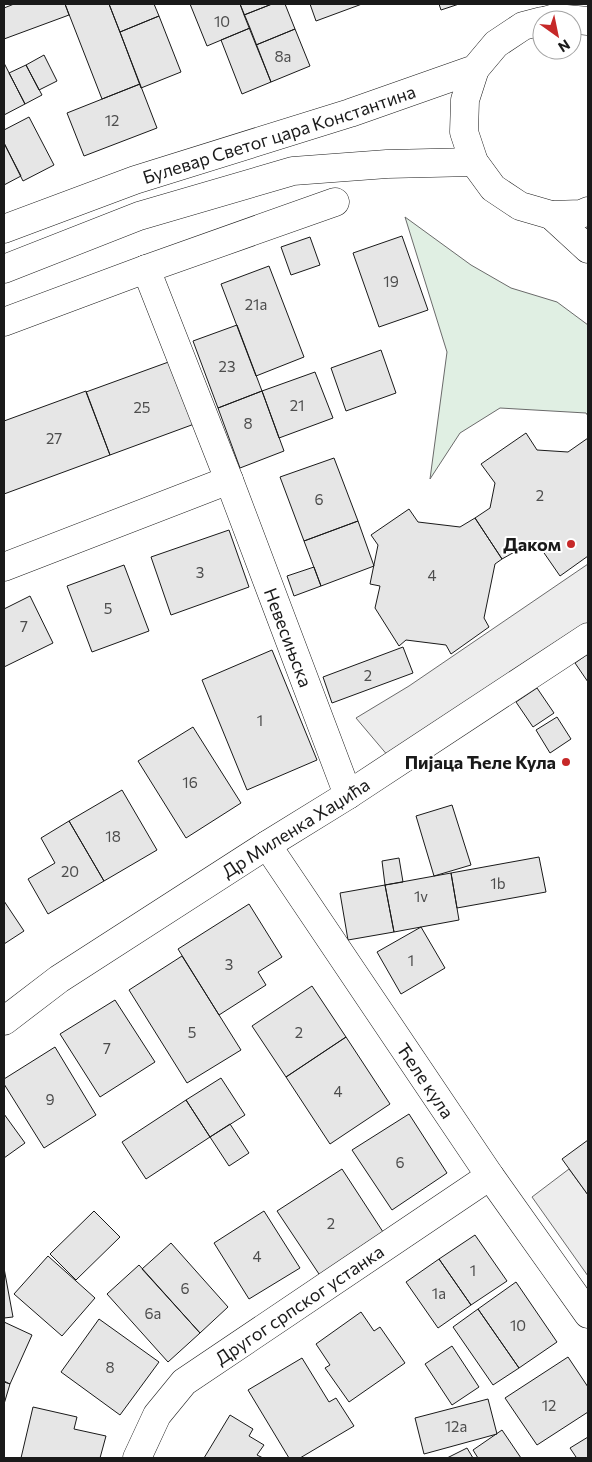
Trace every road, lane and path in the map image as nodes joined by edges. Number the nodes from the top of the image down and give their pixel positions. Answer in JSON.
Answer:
{"nodes":[{"id":1,"x":532,"y":24,"type":"edge"},
{"id":2,"x":475,"y":69,"type":"junction"},
{"id":3,"x":474,"y":162,"type":"junction"},
{"id":4,"x":335,"y":202,"type":"dead end"},
{"id":5,"x":588,"y":211,"type":"edge"},
{"id":6,"x":551,"y":215,"type":"junction"},
{"id":7,"x":4,"y":229,"type":"edge"},
{"id":8,"x":588,"y":249,"type":"edge"},
{"id":9,"x":4,"y":269,"type":"edge"},
{"id":10,"x":146,"y":269,"type":"junction"},
{"id":11,"x":4,"y":322,"type":"edge"},
{"id":12,"x":229,"y":480,"type":"junction"},
{"id":13,"x":4,"y":567,"type":"edge"},
{"id":14,"x":588,"y":638,"type":"edge"},
{"id":15,"x":348,"y":795,"type":"junction"},
{"id":16,"x":268,"y":844,"type":"junction"},
{"id":17,"x":4,"y":1021,"type":"edge"},
{"id":18,"x":490,"y":1176,"type":"junction"},
{"id":19,"x":588,"y":1314,"type":"edge"},
{"id":20,"x":137,"y":1458,"type":"edge"}],
"edges":[{"from":1,"to":2,"type":"street"},
{"from":2,"to":3,"type":"street"},
{"from":2,"to":7,"type":"street","name":"Булевар Светог цара Константина"},
{"from":3,"to":6,"type":"street"},
{"from":3,"to":9,"type":"street","name":"Булевар Светог цара Константина"},
{"from":4,"to":10,"type":"street"},
{"from":5,"to":6,"type":"street"},
{"from":6,"to":8,"type":"street"},
{"from":10,"to":11,"type":"street"},
{"from":10,"to":12,"type":"street","name":"Невесињска"},
{"from":12,"to":13,"type":"street"},
{"from":12,"to":15,"type":"street","name":"Невесињска"},
{"from":14,"to":15,"type":"street","name":"Др Миленка Хаџића"},
{"from":15,"to":16,"type":"street","name":"Др Миленка Хаџића"},
{"from":16,"to":17,"type":"street","name":"Др Миленка Хаџића"},
{"from":16,"to":18,"type":"street","name":"Ћеле кула"},
{"from":18,"to":19,"type":"street","name":"Ћеле кула"},
{"from":18,"to":20,"type":"street","name":"Другог српског устанка"}]}
